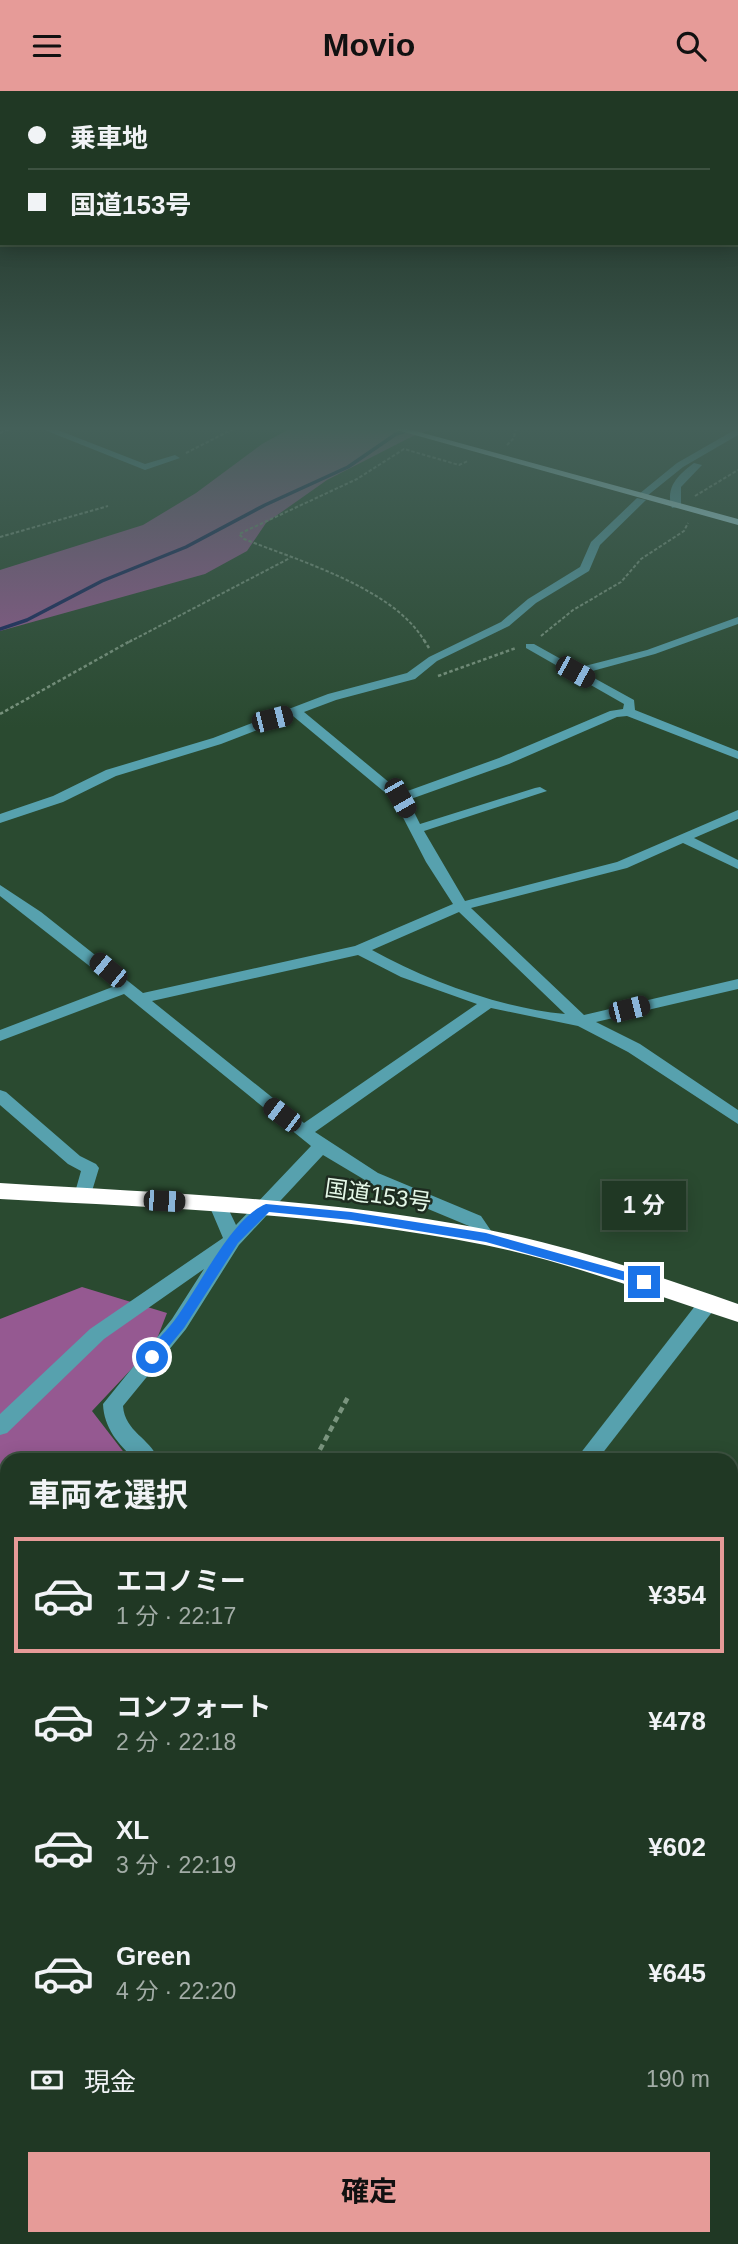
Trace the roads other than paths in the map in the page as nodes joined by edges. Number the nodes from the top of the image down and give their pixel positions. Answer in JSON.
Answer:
{"nodes":[{"id":1,"x":612,"y":527,"type":"edge"},
{"id":2,"x":738,"y":619,"type":"edge"},
{"id":3,"x":530,"y":646,"type":"road end"},
{"id":4,"x":575,"y":672,"type":"junction"},
{"id":5,"x":628,"y":712,"type":"junction"},
{"id":6,"x":297,"y":713,"type":"junction"},
{"id":7,"x":738,"y":755,"type":"edge"},
{"id":8,"x":540,"y":791,"type":"dead end"},
{"id":9,"x":400,"y":798,"type":"junction"},
{"id":10,"x":738,"y":814,"type":"edge"},
{"id":11,"x":0,"y":819,"type":"edge"},
{"id":12,"x":418,"y":829,"type":"junction"},
{"id":13,"x":685,"y":839,"type":"junction"},
{"id":14,"x":738,"y":865,"type":"edge"},
{"id":15,"x":0,"y":889,"type":"edge"},
{"id":16,"x":461,"y":906,"type":"junction"},
{"id":17,"x":360,"y":950,"type":"junction"},
{"id":18,"x":738,"y":984,"type":"edge"},
{"id":19,"x":128,"y":986,"type":"junction"},
{"id":20,"x":143,"y":998,"type":"junction"},
{"id":21,"x":490,"y":1002,"type":"junction"},
{"id":22,"x":581,"y":1021,"type":"junction"},
{"id":23,"x":0,"y":1035,"type":"edge"},
{"id":24,"x":0,"y":1096,"type":"edge"},
{"id":25,"x":738,"y":1118,"type":"edge"},
{"id":26,"x":304,"y":1131,"type":"junction"},
{"id":27,"x":322,"y":1145,"type":"junction"},
{"id":28,"x":0,"y":1191,"type":"edge"},
{"id":29,"x":83,"y":1196,"type":"junction"},
{"id":30,"x":218,"y":1205,"type":"junction"},
{"id":31,"x":266,"y":1208,"type":"junction"},
{"id":32,"x":486,"y":1238,"type":"junction"},
{"id":33,"x":233,"y":1240,"type":"junction"},
{"id":34,"x":709,"y":1302,"type":"junction"},
{"id":35,"x":738,"y":1313,"type":"edge"},
{"id":36,"x":0,"y":1427,"type":"edge"},
{"id":37,"x":142,"y":1453,"type":"edge"},
{"id":38,"x":591,"y":1453,"type":"edge"}],
"edges":[{"from":1,"to":6,"type":"street"},
{"from":2,"to":4,"type":"street"},
{"from":3,"to":4,"type":"street"},
{"from":4,"to":5,"type":"street"},
{"from":5,"to":7,"type":"street"},
{"from":5,"to":9,"type":"street"},
{"from":6,"to":9,"type":"street"},
{"from":6,"to":11,"type":"street"},
{"from":8,"to":12,"type":"street"},
{"from":9,"to":12,"type":"street"},
{"from":10,"to":13,"type":"street"},
{"from":12,"to":16,"type":"street"},
{"from":13,"to":14,"type":"street"},
{"from":13,"to":16,"type":"street"},
{"from":15,"to":19,"type":"street"},
{"from":16,"to":17,"type":"street"},
{"from":16,"to":22,"type":"street"},
{"from":17,"to":20,"type":"street"},
{"from":17,"to":21,"type":"street"},
{"from":18,"to":22,"type":"street"},
{"from":19,"to":20,"type":"street"},
{"from":19,"to":23,"type":"street"},
{"from":20,"to":26,"type":"street"},
{"from":21,"to":22,"type":"street"},
{"from":21,"to":26,"type":"street"},
{"from":22,"to":25,"type":"street"},
{"from":24,"to":29,"type":"street"},
{"from":26,"to":27,"type":"street"},
{"from":27,"to":31,"type":"street"},
{"from":27,"to":32,"type":"street"},
{"from":28,"to":29,"type":"highway","name":"国道153号"},
{"from":29,"to":30,"type":"highway","name":"国道153号"},
{"from":30,"to":31,"type":"highway","name":"国道153号"},
{"from":30,"to":33,"type":"street"},
{"from":31,"to":32,"type":"highway","name":"国道153号"},
{"from":31,"to":33,"type":"street"},
{"from":32,"to":34,"type":"highway","name":"国道153号"},
{"from":33,"to":36,"type":"street"},
{"from":33,"to":37,"type":"street"},
{"from":34,"to":35,"type":"highway","name":"国道153号"},
{"from":34,"to":38,"type":"street"}]}
